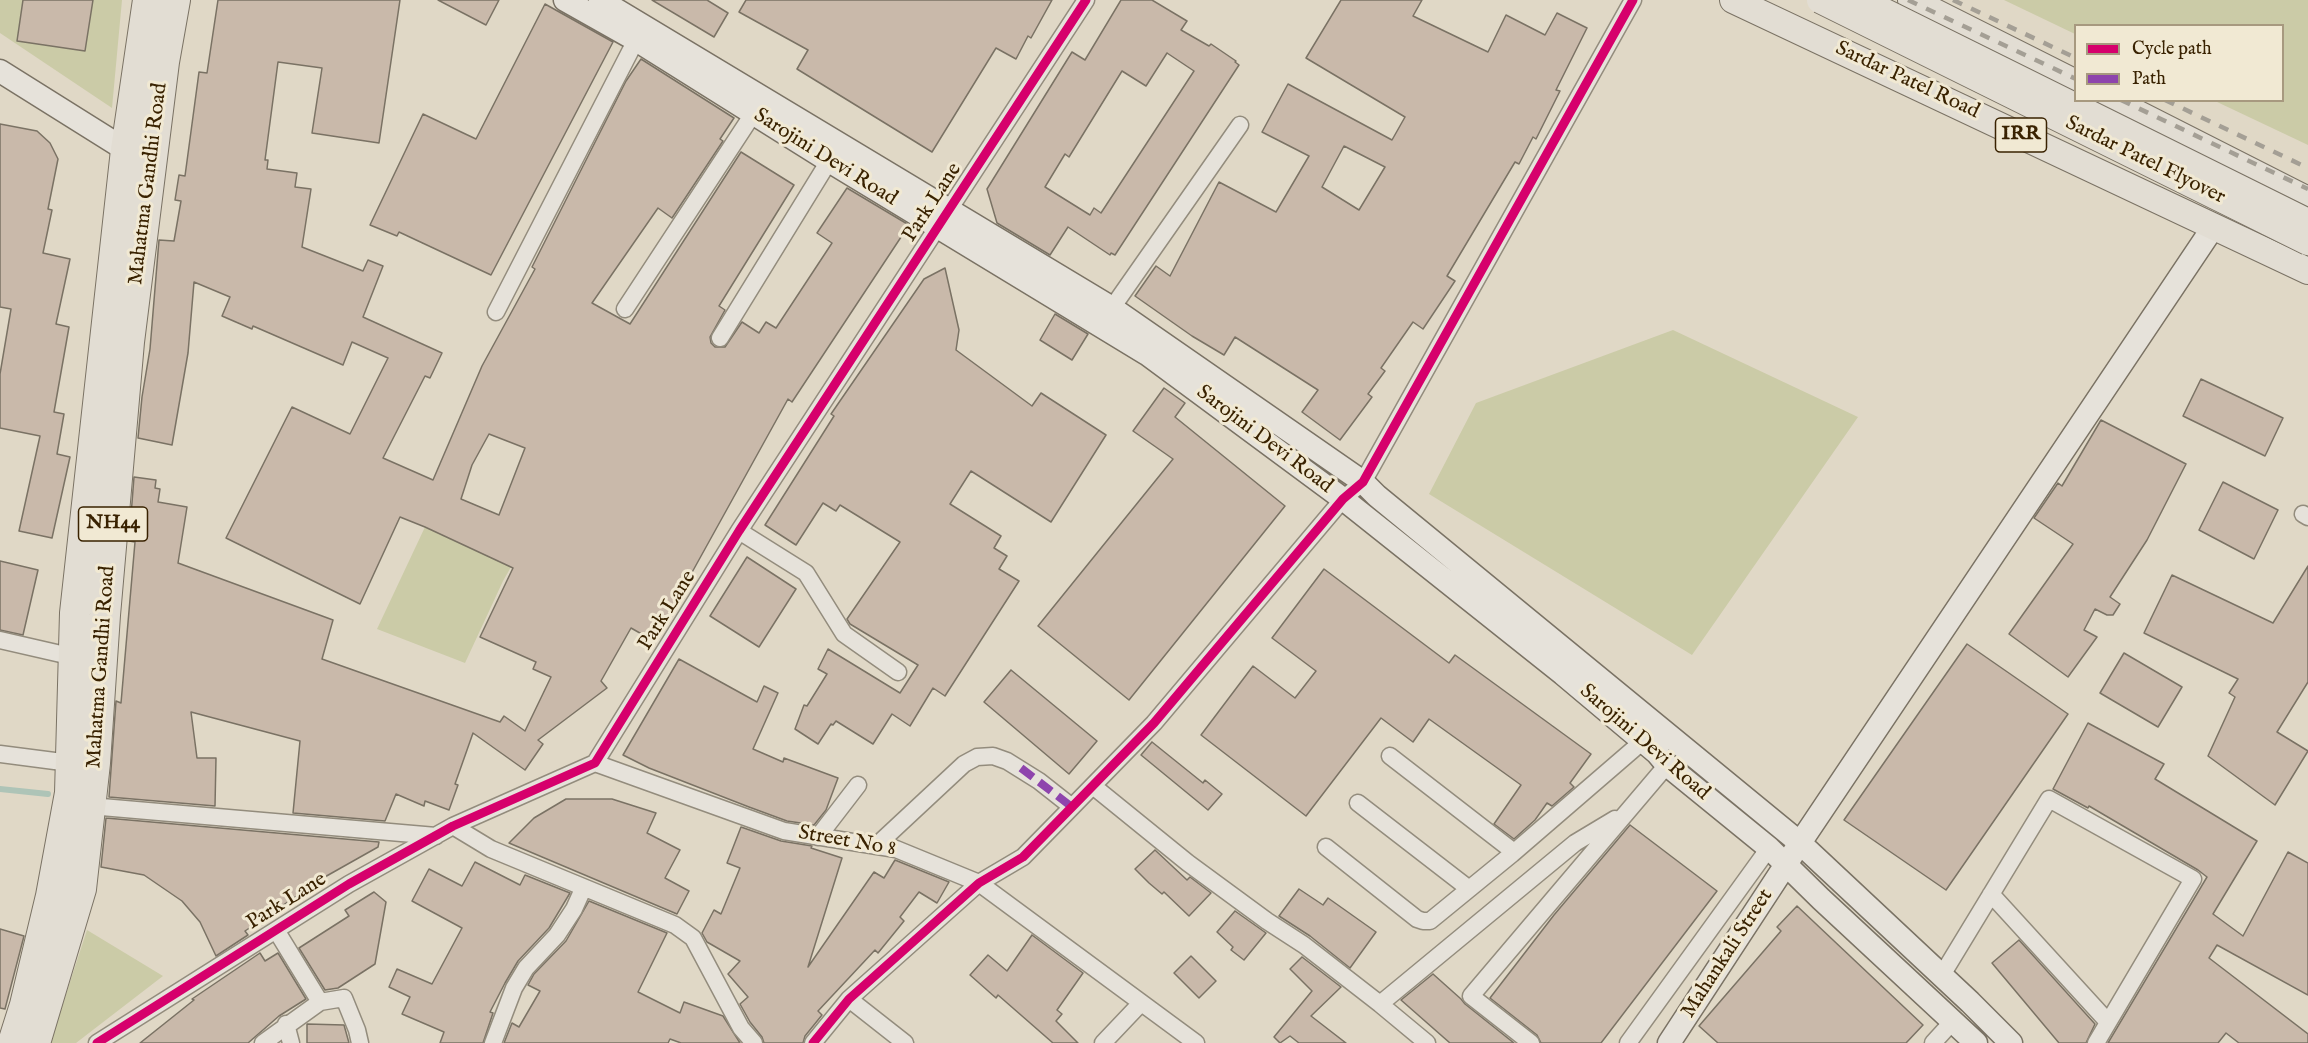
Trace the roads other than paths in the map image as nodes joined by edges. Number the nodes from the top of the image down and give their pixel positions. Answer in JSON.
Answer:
{"nodes":[{"id":1,"x":148,"y":0,"type":"edge"},
{"id":2,"x":175,"y":0,"type":"edge"},
{"id":3,"x":565,"y":0,"type":"edge"},
{"id":4,"x":600,"y":0,"type":"edge"},
{"id":5,"x":1086,"y":0,"type":"edge"},
{"id":6,"x":1633,"y":0,"type":"edge"},
{"id":7,"x":1733,"y":0,"type":"edge"},
{"id":8,"x":1820,"y":0,"type":"edge"},
{"id":9,"x":1861,"y":0,"type":"edge"},
{"id":10,"x":1911,"y":0,"type":"edge"},
{"id":11,"x":636,"y":40,"type":"junction"},
{"id":12,"x":0,"y":71,"type":"edge"},
{"id":13,"x":2074,"y":82,"type":"edge"},
{"id":14,"x":2115,"y":102,"type":"edge"},
{"id":15,"x":753,"y":114,"type":"junction"},
{"id":16,"x":1240,"y":124,"type":"dead end"},
{"id":17,"x":126,"y":150,"type":"junction"},
{"id":18,"x":829,"y":161,"type":"junction"},
{"id":19,"x":2305,"y":198,"type":"edge"},
{"id":20,"x":944,"y":219,"type":"junction"},
{"id":21,"x":2308,"y":222,"type":"edge"},
{"id":22,"x":2214,"y":226,"type":"junction"},
{"id":23,"x":2308,"y":242,"type":"edge"},
{"id":24,"x":2271,"y":253,"type":"junction"},
{"id":25,"x":2308,"y":271,"type":"edge"},
{"id":26,"x":1112,"y":308,"type":"junction"},
{"id":27,"x":625,"y":309,"type":"dead end"},
{"id":28,"x":496,"y":312,"type":"dead end"},
{"id":29,"x":720,"y":338,"type":"dead end"},
{"id":30,"x":1363,"y":482,"type":"junction"},
{"id":31,"x":1343,"y":499,"type":"junction"},
{"id":32,"x":739,"y":531,"type":"junction"},
{"id":33,"x":0,"y":640,"type":"edge"},
{"id":34,"x":74,"y":657,"type":"junction"},
{"id":35,"x":898,"y":672,"type":"dead end"},
{"id":36,"x":1643,"y":741,"type":"junction"},
{"id":37,"x":0,"y":754,"type":"edge"},
{"id":38,"x":1390,"y":756,"type":"dead end"},
{"id":39,"x":70,"y":763,"type":"junction"},
{"id":40,"x":595,"y":763,"type":"junction"},
{"id":41,"x":1667,"y":765,"type":"junction"},
{"id":42,"x":858,"y":785,"type":"dead end"},
{"id":43,"x":1093,"y":786,"type":"junction"},
{"id":44,"x":1358,"y":803,"type":"dead end"},
{"id":45,"x":90,"y":806,"type":"junction"},
{"id":46,"x":1072,"y":807,"type":"junction"},
{"id":47,"x":1629,"y":810,"type":"junction"},
{"id":48,"x":453,"y":826,"type":"junction"},
{"id":49,"x":436,"y":836,"type":"junction"},
{"id":50,"x":818,"y":837,"type":"junction"},
{"id":51,"x":1800,"y":843,"type":"junction"},
{"id":52,"x":876,"y":846,"type":"junction"},
{"id":53,"x":1326,"y":847,"type":"dead end"},
{"id":54,"x":1769,"y":848,"type":"junction"},
{"id":55,"x":1514,"y":852,"type":"junction"},
{"id":56,"x":1786,"y":864,"type":"junction"},
{"id":57,"x":979,"y":883,"type":"junction"},
{"id":58,"x":1468,"y":888,"type":"junction"},
{"id":59,"x":583,"y":889,"type":"junction"},
{"id":60,"x":1991,"y":894,"type":"junction"},
{"id":61,"x":276,"y":930,"type":"junction"},
{"id":62,"x":1942,"y":975,"type":"junction"},
{"id":63,"x":849,"y":999,"type":"junction"},
{"id":64,"x":320,"y":1002,"type":"junction"},
{"id":65,"x":1141,"y":1003,"type":"junction"},
{"id":66,"x":1380,"y":1004,"type":"junction"},
{"id":67,"x":1954,"y":1020,"type":"junction"},
{"id":68,"x":2108,"y":1022,"type":"junction"},
{"id":69,"x":286,"y":1024,"type":"junction"},
{"id":70,"x":13,"y":1043,"type":"edge"},
{"id":71,"x":35,"y":1043,"type":"edge"},
{"id":72,"x":97,"y":1043,"type":"edge"},
{"id":73,"x":263,"y":1043,"type":"edge"},
{"id":74,"x":291,"y":1043,"type":"edge"},
{"id":75,"x":360,"y":1043,"type":"edge"},
{"id":76,"x":493,"y":1043,"type":"edge"},
{"id":77,"x":754,"y":1043,"type":"edge"},
{"id":78,"x":813,"y":1043,"type":"edge"},
{"id":79,"x":905,"y":1043,"type":"edge"},
{"id":80,"x":1103,"y":1043,"type":"edge"},
{"id":81,"x":1196,"y":1043,"type":"edge"},
{"id":82,"x":1427,"y":1043,"type":"edge"},
{"id":83,"x":1531,"y":1043,"type":"edge"},
{"id":84,"x":1628,"y":1043,"type":"edge"},
{"id":85,"x":1669,"y":1043,"type":"edge"},
{"id":86,"x":1934,"y":1043,"type":"edge"},
{"id":87,"x":1976,"y":1043,"type":"edge"},
{"id":88,"x":2011,"y":1043,"type":"edge"},
{"id":89,"x":2096,"y":1043,"type":"edge"}],
"edges":[{"from":1,"to":17,"type":"highway","name":"Mahatma Gandhi Road","number":"NH44"},
{"from":2,"to":45,"type":"highway","name":"Mahatma Gandhi Road","number":"NH44"},
{"from":3,"to":11,"type":"main road","name":"Sarojini Devi Road"},
{"from":4,"to":20,"type":"main road","name":"Sarojini Devi Road"},
{"from":5,"to":20,"type":"street","name":"Park Lane"},
{"from":6,"to":30,"type":"street"},
{"from":7,"to":22,"type":"main road","name":"Sardar Patel Road","number":"IRR"},
{"from":8,"to":23,"type":"main road","name":"Sardar Patel Flyover","number":"IRR","bridge":true},
{"from":9,"to":21,"type":"main road","name":"Sardar Patel Flyover","number":"IRR","bridge":true},
{"from":10,"to":13,"type":"main road"},
{"from":11,"to":15,"type":"main road","name":"Sarojini Devi Road"},
{"from":11,"to":28,"type":"street"},
{"from":12,"to":17,"type":"main road"},
{"from":14,"to":19,"type":"main road"},
{"from":15,"to":18,"type":"main road","name":"Sarojini Devi Road"},
{"from":15,"to":27,"type":"street"},
{"from":16,"to":26,"type":"street"},
{"from":17,"to":34,"type":"highway","name":"Mahatma Gandhi Road","number":"NH44"},
{"from":18,"to":20,"type":"main road","name":"Sarojini Devi Road"},
{"from":18,"to":29,"type":"street"},
{"from":19,"to":24,"type":"main road"},
{"from":20,"to":26,"type":"main road","name":"Sarojini Devi Road"},
{"from":20,"to":31,"type":"main road","name":"Sarojini Devi Road"},
{"from":20,"to":32,"type":"street","name":"Park Lane"},
{"from":22,"to":24,"type":"main road","name":"Sardar Patel Road","number":"IRR"},
{"from":22,"to":51,"type":"main road","name":"Mahankali Street"},
{"from":24,"to":25,"type":"main road","name":"Sardar Patel Road","number":"IRR"},
{"from":26,"to":30,"type":"main road","name":"Sarojini Devi Road"},
{"from":30,"to":31,"type":"street"},
{"from":30,"to":51,"type":"main road","name":"Sarojini Devi Road"},
{"from":31,"to":36,"type":"main road","name":"Sarojini Devi Road"},
{"from":31,"to":43,"type":"street"},
{"from":32,"to":35,"type":"street"},
{"from":32,"to":40,"type":"street","name":"Park Lane"},
{"from":33,"to":34,"type":"street"},
{"from":34,"to":39,"type":"highway","name":"Mahatma Gandhi Road","number":"NH44"},
{"from":36,"to":41,"type":"main road","name":"Sarojini Devi Road"},
{"from":36,"to":55,"type":"street"},
{"from":37,"to":39,"type":"street"},
{"from":38,"to":55,"type":"street"},
{"from":39,"to":70,"type":"highway","name":"Mahatma Gandhi Road","number":"NH44"},
{"from":40,"to":48,"type":"street","name":"Park Lane"},
{"from":40,"to":50,"type":"street","name":"Street No 8"},
{"from":41,"to":47,"type":"street"},
{"from":41,"to":54,"type":"main road","name":"Sarojini Devi Road"},
{"from":42,"to":50,"type":"street"},
{"from":43,"to":46,"type":"street"},
{"from":43,"to":66,"type":"street"},
{"from":44,"to":58,"type":"street"},
{"from":45,"to":49,"type":"street"},
{"from":45,"to":71,"type":"highway","name":"Mahatma Gandhi Road","number":"NH44"},
{"from":46,"to":52,"type":"street"},
{"from":46,"to":57,"type":"street"},
{"from":47,"to":66,"type":"street"},
{"from":47,"to":83,"type":"street"},
{"from":48,"to":49,"type":"street","name":"Park Lane"},
{"from":48,"to":59,"type":"street"},
{"from":49,"to":61,"type":"street","name":"Park Lane"},
{"from":50,"to":52,"type":"street","name":"Street No 8"},
{"from":51,"to":56,"type":"main road","name":"Mahankali Street"},
{"from":51,"to":62,"type":"main road","name":"Sarojini Devi Road"},
{"from":52,"to":57,"type":"street","name":"Street No 8"},
{"from":53,"to":58,"type":"street"},
{"from":54,"to":56,"type":"main road","name":"Sarojini Devi Road"},
{"from":54,"to":84,"type":"street"},
{"from":55,"to":58,"type":"street"},
{"from":56,"to":67,"type":"main road","name":"Sarojini Devi Road"},
{"from":56,"to":85,"type":"main road","name":"Mahankali Street"},
{"from":57,"to":63,"type":"street"},
{"from":57,"to":65,"type":"street","name":"Street No 8"},
{"from":59,"to":76,"type":"street"},
{"from":59,"to":77,"type":"street"},
{"from":60,"to":62,"type":"street"},
{"from":60,"to":68,"type":"street"},
{"from":60,"to":68,"type":"street"},
{"from":61,"to":64,"type":"street"},
{"from":61,"to":72,"type":"street","name":"Park Lane"},
{"from":62,"to":88,"type":"main road","name":"Sarojini Devi Road"},
{"from":63,"to":78,"type":"street"},
{"from":63,"to":79,"type":"street"},
{"from":64,"to":69,"type":"street"},
{"from":64,"to":75,"type":"street"},
{"from":65,"to":80,"type":"street"},
{"from":65,"to":81,"type":"street","name":"Street No 8"},
{"from":66,"to":82,"type":"street"},
{"from":67,"to":86,"type":"street"},
{"from":67,"to":87,"type":"main road","name":"Sarojini Devi Road"},
{"from":68,"to":89,"type":"street"},
{"from":69,"to":73,"type":"street"},
{"from":69,"to":74,"type":"street"}]}
